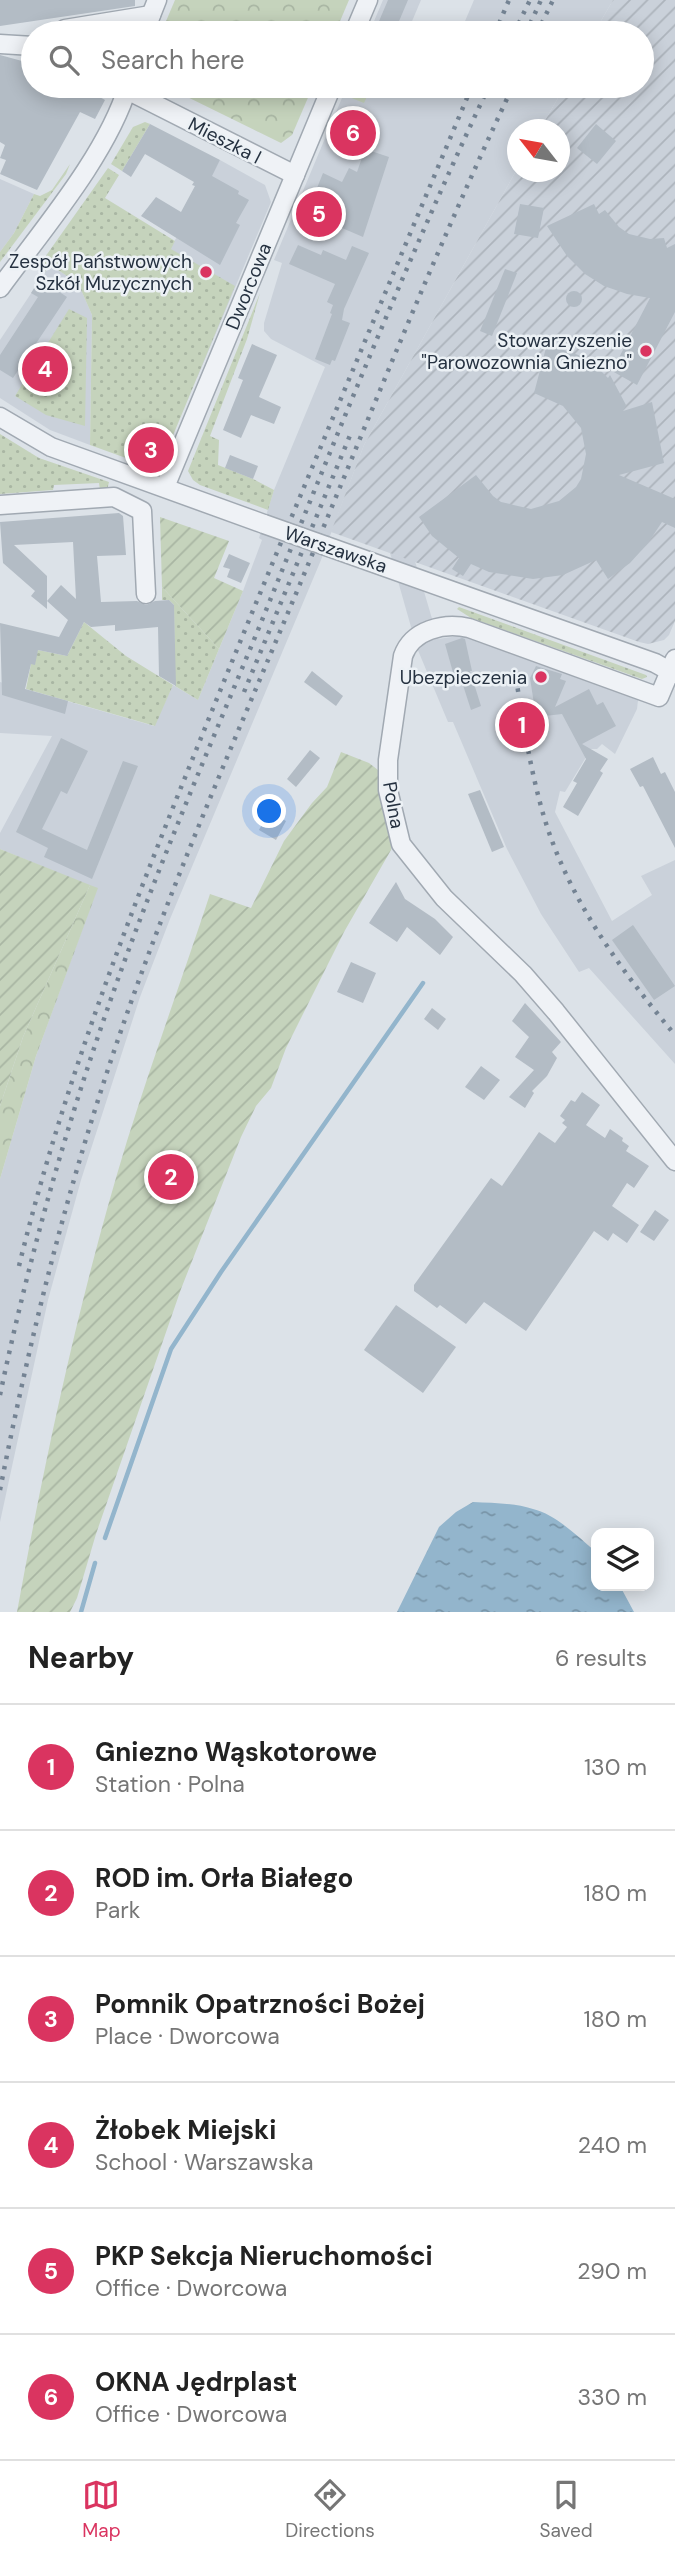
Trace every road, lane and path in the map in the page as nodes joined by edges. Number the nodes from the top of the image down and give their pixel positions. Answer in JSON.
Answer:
{"nodes":[{"id":1,"x":368,"y":0,"type":"edge"},
{"id":2,"x":154,"y":7,"type":"edge"},
{"id":3,"x":97,"y":21,"type":"edge"},
{"id":4,"x":359,"y":21,"type":"edge"},
{"id":5,"x":0,"y":44,"type":"edge"},
{"id":6,"x":21,"y":45,"type":"edge"},
{"id":7,"x":120,"y":98,"type":"edge"},
{"id":8,"x":145,"y":98,"type":"edge"},
{"id":9,"x":327,"y":98,"type":"edge"},
{"id":10,"x":295,"y":175,"type":"junction"},
{"id":11,"x":0,"y":288,"type":"edge"},
{"id":12,"x":0,"y":417,"type":"edge"},
{"id":13,"x":165,"y":487,"type":"junction"},
{"id":14,"x":0,"y":505,"type":"edge"},
{"id":15,"x":146,"y":594,"type":"dead end"},
{"id":16,"x":673,"y":668,"type":"edge"},
{"id":17,"x":675,"y":1161,"type":"edge"}],
"edges":[{"from":1,"to":4,"type":"street"},
{"from":2,"to":3,"type":"street"},
{"from":5,"to":6,"type":"street"},
{"from":7,"to":11,"type":"street"},
{"from":8,"to":10,"type":"street","name":"Mieszka I"},
{"from":9,"to":10,"type":"street","name":"Dworcowa"},
{"from":10,"to":13,"type":"street","name":"Dworcowa"},
{"from":12,"to":13,"type":"street","name":"Warszawska"},
{"from":13,"to":16,"type":"street","name":"Warszawska","bridge":true},
{"from":14,"to":15,"type":"street"},
{"from":16,"to":17,"type":"street","name":"Polna"}]}
